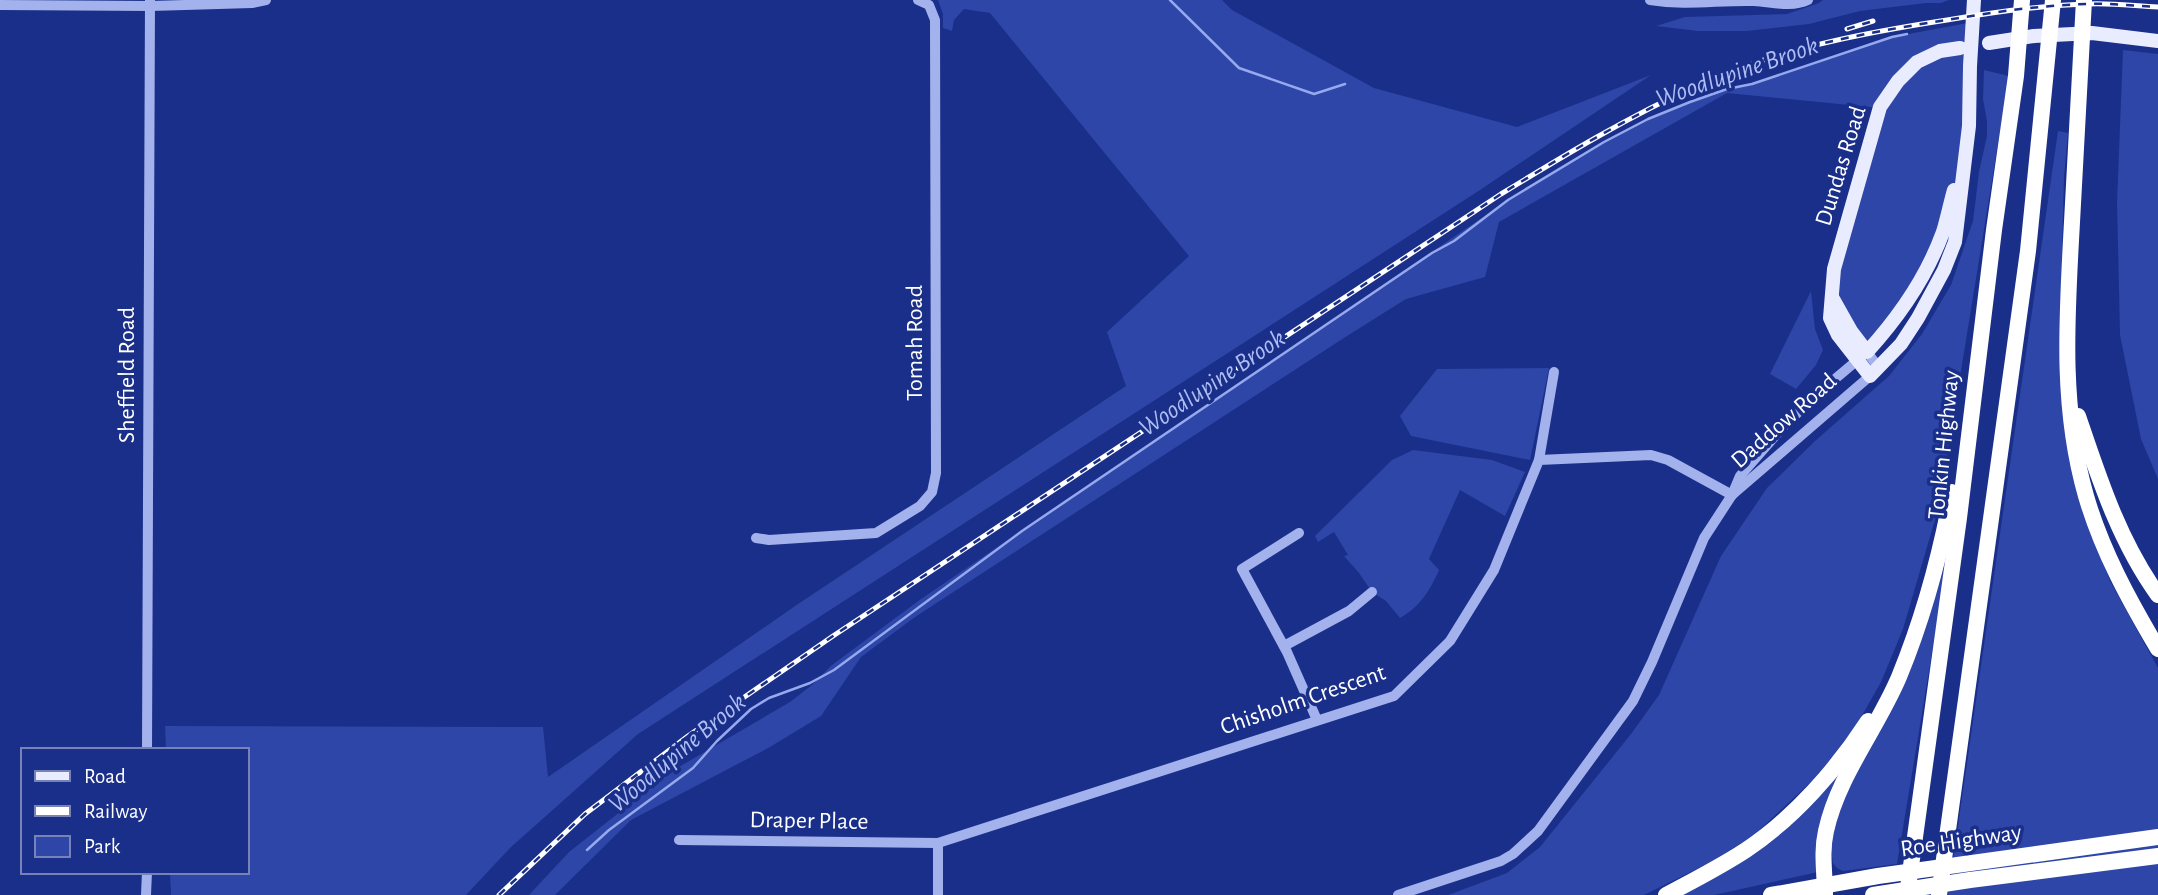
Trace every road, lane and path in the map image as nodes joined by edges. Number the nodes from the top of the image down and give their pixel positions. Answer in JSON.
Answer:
{"nodes":[{"id":1,"x":267,"y":0,"type":"edge"},
{"id":2,"x":1650,"y":0,"type":"edge"},
{"id":3,"x":1808,"y":0,"type":"edge"},
{"id":4,"x":1975,"y":0,"type":"edge"},
{"id":5,"x":2022,"y":0,"type":"edge"},
{"id":6,"x":2053,"y":0,"type":"edge"},
{"id":7,"x":2084,"y":0,"type":"edge"},
{"id":8,"x":252,"y":1,"type":"edge"},
{"id":9,"x":1755,"y":1,"type":"edge"},
{"id":10,"x":924,"y":2,"type":"edge"},
{"id":11,"x":150,"y":3,"type":"edge"},
{"id":12,"x":0,"y":5,"type":"edge"},
{"id":13,"x":2158,"y":41,"type":"edge"},
{"id":14,"x":1989,"y":43,"type":"dead end"},
{"id":15,"x":1960,"y":48,"type":"dead end"},
{"id":16,"x":1966,"y":163,"type":"junction"},
{"id":17,"x":1862,"y":356,"type":"junction"},
{"id":18,"x":1976,"y":359,"type":"junction"},
{"id":19,"x":1554,"y":372,"type":"dead end"},
{"id":20,"x":1875,"y":372,"type":"junction"},
{"id":21,"x":2067,"y":384,"type":"junction"},
{"id":22,"x":1539,"y":460,"type":"junction"},
{"id":23,"x":1732,"y":495,"type":"junction"},
{"id":24,"x":1299,"y":533,"type":"dead end"},
{"id":25,"x":756,"y":538,"type":"dead end"},
{"id":26,"x":1372,"y":592,"type":"dead end"},
{"id":27,"x":2158,"y":595,"type":"edge"},
{"id":28,"x":1916,"y":633,"type":"junction"},
{"id":29,"x":1284,"y":646,"type":"junction"},
{"id":30,"x":2158,"y":649,"type":"edge"},
{"id":31,"x":1317,"y":720,"type":"junction"},
{"id":32,"x":147,"y":748,"type":"edge"},
{"id":33,"x":2158,"y":837,"type":"edge"},
{"id":34,"x":679,"y":840,"type":"dead end"},
{"id":35,"x":938,"y":844,"type":"junction"},
{"id":36,"x":2158,"y":856,"type":"edge"},
{"id":37,"x":146,"y":874,"type":"edge"},
{"id":38,"x":1825,"y":890,"type":"edge"},
{"id":39,"x":146,"y":895,"type":"edge"},
{"id":40,"x":938,"y":895,"type":"edge"},
{"id":41,"x":1398,"y":895,"type":"edge"},
{"id":42,"x":1666,"y":895,"type":"edge"},
{"id":43,"x":1771,"y":895,"type":"edge"},
{"id":44,"x":1874,"y":895,"type":"edge"},
{"id":45,"x":1907,"y":895,"type":"edge"},
{"id":46,"x":1939,"y":895,"type":"edge"}],
"edges":[{"from":1,"to":8,"type":"street"},
{"from":2,"to":9,"type":"street"},
{"from":3,"to":9,"type":"street"},
{"from":4,"to":16,"type":"main road","name":"Daddow Road"},
{"from":5,"to":18,"type":"highway","name":"Tonkin Highway"},
{"from":6,"to":46,"type":"highway"},
{"from":7,"to":21,"type":"highway"},
{"from":8,"to":11,"type":"street"},
{"from":10,"to":25,"type":"street","name":"Tomah Road"},
{"from":11,"to":12,"type":"street"},
{"from":11,"to":32,"type":"street","name":"Sheffield Road"},
{"from":13,"to":14,"type":"main road"},
{"from":15,"to":17,"type":"main road","name":"Dundas Road"},
{"from":16,"to":17,"type":"main road","name":"Daddow Road"},
{"from":16,"to":20,"type":"main road","name":"Daddow Road"},
{"from":17,"to":20,"type":"main road","name":"Dundas Road"},
{"from":17,"to":23,"type":"street","name":"Daddow Road"},
{"from":18,"to":28,"type":"highway"},
{"from":18,"to":45,"type":"highway","name":"Tonkin Highway"},
{"from":19,"to":22,"type":"street","name":"Chisholm Crescent"},
{"from":20,"to":23,"type":"street","name":"Daddow Road"},
{"from":21,"to":27,"type":"highway"},
{"from":21,"to":30,"type":"highway"},
{"from":22,"to":23,"type":"street"},
{"from":22,"to":31,"type":"street","name":"Chisholm Crescent"},
{"from":23,"to":41,"type":"street"},
{"from":24,"to":29,"type":"street"},
{"from":26,"to":29,"type":"street"},
{"from":28,"to":38,"type":"highway"},
{"from":28,"to":42,"type":"highway"},
{"from":29,"to":31,"type":"street"},
{"from":31,"to":35,"type":"street","name":"Chisholm Crescent"},
{"from":33,"to":38,"type":"highway","name":"Roe Highway"},
{"from":34,"to":35,"type":"street","name":"Draper Place"},
{"from":35,"to":40,"type":"street"},
{"from":36,"to":44,"type":"highway","name":"Roe Highway"},
{"from":37,"to":39,"type":"street"},
{"from":38,"to":43,"type":"highway","name":"Roe Highway"}]}
